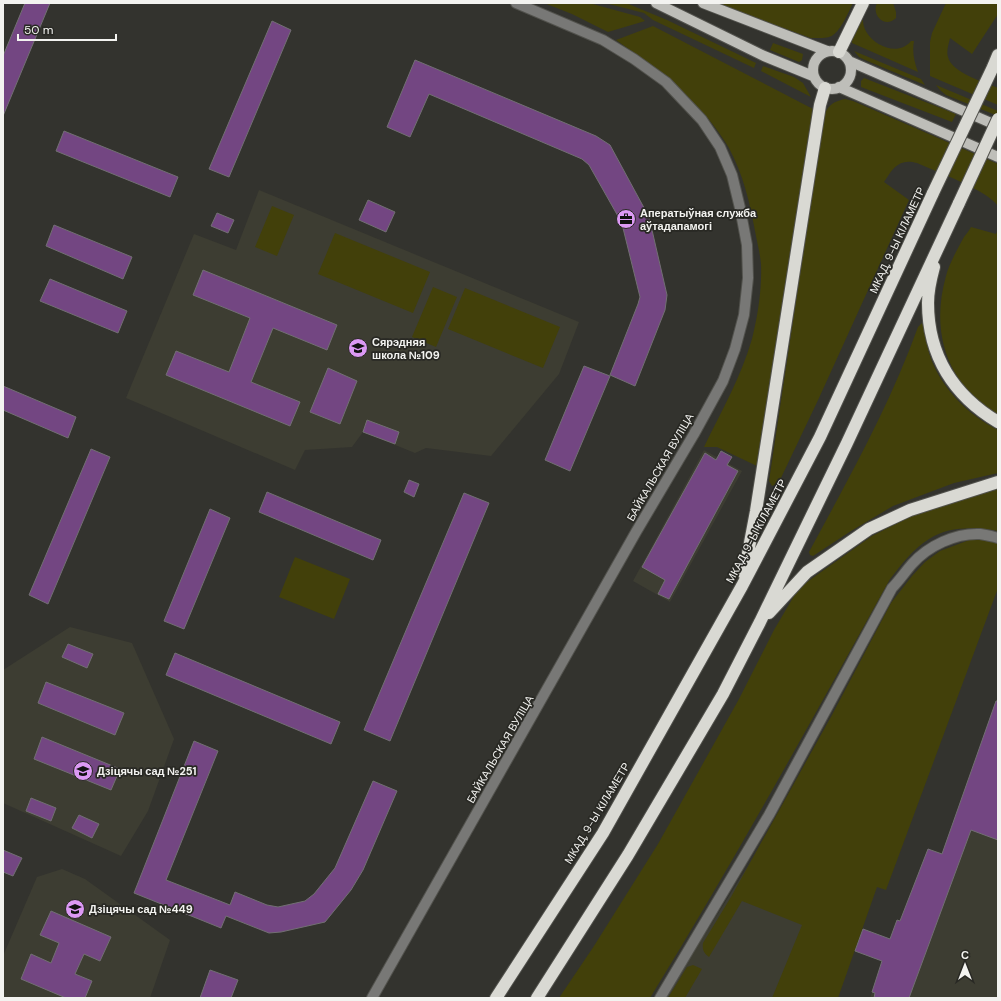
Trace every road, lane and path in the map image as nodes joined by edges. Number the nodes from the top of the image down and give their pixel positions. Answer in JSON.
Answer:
{"nodes":[{"id":1,"x":516,"y":3,"type":"edge"},
{"id":2,"x":656,"y":3,"type":"edge"},
{"id":3,"x":703,"y":3,"type":"edge"},
{"id":4,"x":863,"y":3,"type":"edge"},
{"id":5,"x":833,"y":51,"type":"junction"},
{"id":6,"x":998,"y":55,"type":"edge"},
{"id":7,"x":849,"y":61,"type":"junction"},
{"id":8,"x":813,"y":76,"type":"junction"},
{"id":9,"x":825,"y":88,"type":"junction"},
{"id":10,"x":839,"y":88,"type":"junction"},
{"id":11,"x":998,"y":119,"type":"edge"},
{"id":12,"x":998,"y":126,"type":"edge"},
{"id":13,"x":998,"y":157,"type":"edge"},
{"id":14,"x":938,"y":246,"type":"junction"},
{"id":15,"x":998,"y":422,"type":"edge"},
{"id":16,"x":998,"y":482,"type":"edge"},
{"id":17,"x":998,"y":538,"type":"edge"},
{"id":18,"x":742,"y":586,"type":"junction"},
{"id":19,"x":760,"y":622,"type":"junction"},
{"id":20,"x":372,"y":998,"type":"edge"},
{"id":21,"x":496,"y":998,"type":"edge"},
{"id":22,"x":537,"y":998,"type":"edge"},
{"id":23,"x":660,"y":998,"type":"edge"}],
"edges":[{"from":1,"to":20,"type":"street","name":"БАЙКАЛЬСКАЯ ВУЛІЦА"},
{"from":2,"to":8,"type":"main road"},
{"from":3,"to":5,"type":"main road"},
{"from":4,"to":5,"type":"highway"},
{"from":5,"to":7,"type":"main road"},
{"from":5,"to":8,"type":"main road"},
{"from":6,"to":18,"type":"highway","name":"МКАД, 9-Ы КІЛАМЕТР","bridge":true},
{"from":7,"to":10,"type":"main road"},
{"from":7,"to":12,"type":"main road"},
{"from":8,"to":9,"type":"main road"},
{"from":9,"to":10,"type":"main road"},
{"from":9,"to":18,"type":"highway"},
{"from":10,"to":13,"type":"main road"},
{"from":11,"to":14,"type":"highway","bridge":true},
{"from":14,"to":15,"type":"highway"},
{"from":14,"to":19,"type":"highway"},
{"from":16,"to":19,"type":"highway"},
{"from":17,"to":23,"type":"street"},
{"from":18,"to":21,"type":"highway","name":"МКАД, 9-Ы КІЛАМЕТР"},
{"from":19,"to":22,"type":"highway"}]}
